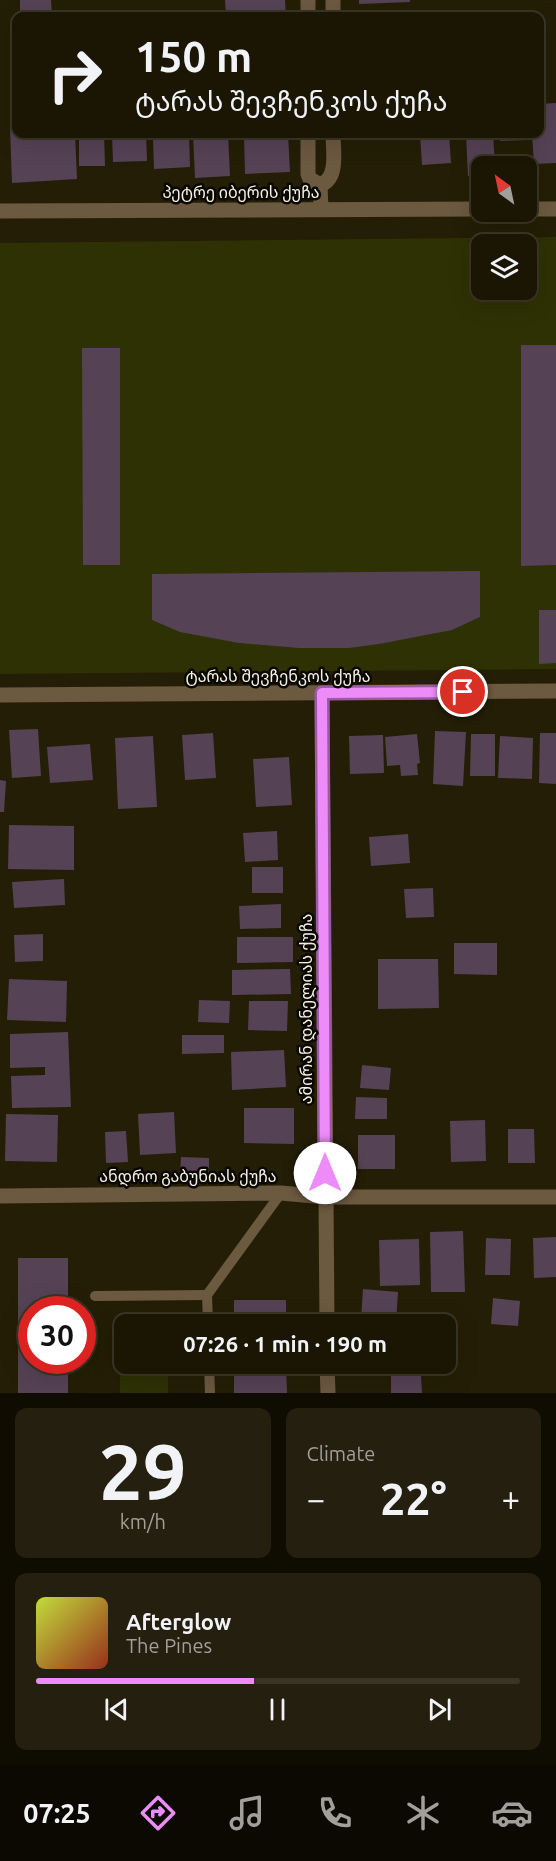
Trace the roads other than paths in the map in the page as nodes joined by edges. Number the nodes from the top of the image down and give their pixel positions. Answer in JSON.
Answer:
{"nodes":[{"id":1,"x":308,"y":138,"type":"edge"},
{"id":2,"x":333,"y":138,"type":"edge"},
{"id":3,"x":320,"y":185,"type":"junction"},
{"id":4,"x":321,"y":209,"type":"junction"},
{"id":5,"x":471,"y":209,"type":"edge"},
{"id":6,"x":537,"y":209,"type":"edge"},
{"id":7,"x":556,"y":209,"type":"edge"},
{"id":8,"x":0,"y":212,"type":"edge"},
{"id":9,"x":556,"y":691,"type":"edge"},
{"id":10,"x":322,"y":693,"type":"junction"},
{"id":11,"x":0,"y":695,"type":"edge"},
{"id":12,"x":281,"y":1193,"type":"junction"},
{"id":13,"x":0,"y":1196,"type":"edge"},
{"id":14,"x":325,"y":1197,"type":"junction"},
{"id":15,"x":556,"y":1197,"type":"edge"},
{"id":16,"x":207,"y":1294,"type":"junction"},
{"id":17,"x":94,"y":1296,"type":"dead end"},
{"id":18,"x":208,"y":1314,"type":"edge"},
{"id":19,"x":327,"y":1314,"type":"edge"},
{"id":20,"x":209,"y":1374,"type":"edge"},
{"id":21,"x":327,"y":1374,"type":"edge"},
{"id":22,"x":210,"y":1393,"type":"edge"},
{"id":23,"x":328,"y":1393,"type":"edge"}],
"edges":[{"from":1,"to":3,"type":"street"},
{"from":2,"to":3,"type":"street"},
{"from":3,"to":4,"type":"street"},
{"from":4,"to":5,"type":"street","name":"პეტრე იბერის ქუჩა"},
{"from":4,"to":8,"type":"street","name":"პეტრე იბერის ქუჩა"},
{"from":6,"to":7,"type":"street"},
{"from":9,"to":10,"type":"street","name":"ტარას შევჩენკოს ქუჩა"},
{"from":10,"to":11,"type":"street","name":"ტარას შევჩენკოს ქუჩა"},
{"from":10,"to":14,"type":"street","name":"ამირან დანელიას ქუჩა"},
{"from":12,"to":13,"type":"street","name":"ანდრო გაბუნიას ქუჩა"},
{"from":12,"to":14,"type":"street","name":"ანდრო გაბუნიას ქუჩა"},
{"from":12,"to":16,"type":"lane"},
{"from":14,"to":15,"type":"street","name":"ანდრო გაბუნიას ქუჩა"},
{"from":14,"to":19,"type":"street","name":"ამირან დანელიას ქუჩა"},
{"from":16,"to":17,"type":"lane"},
{"from":16,"to":18,"type":"lane"},
{"from":20,"to":22,"type":"lane"},
{"from":21,"to":23,"type":"street"}]}
